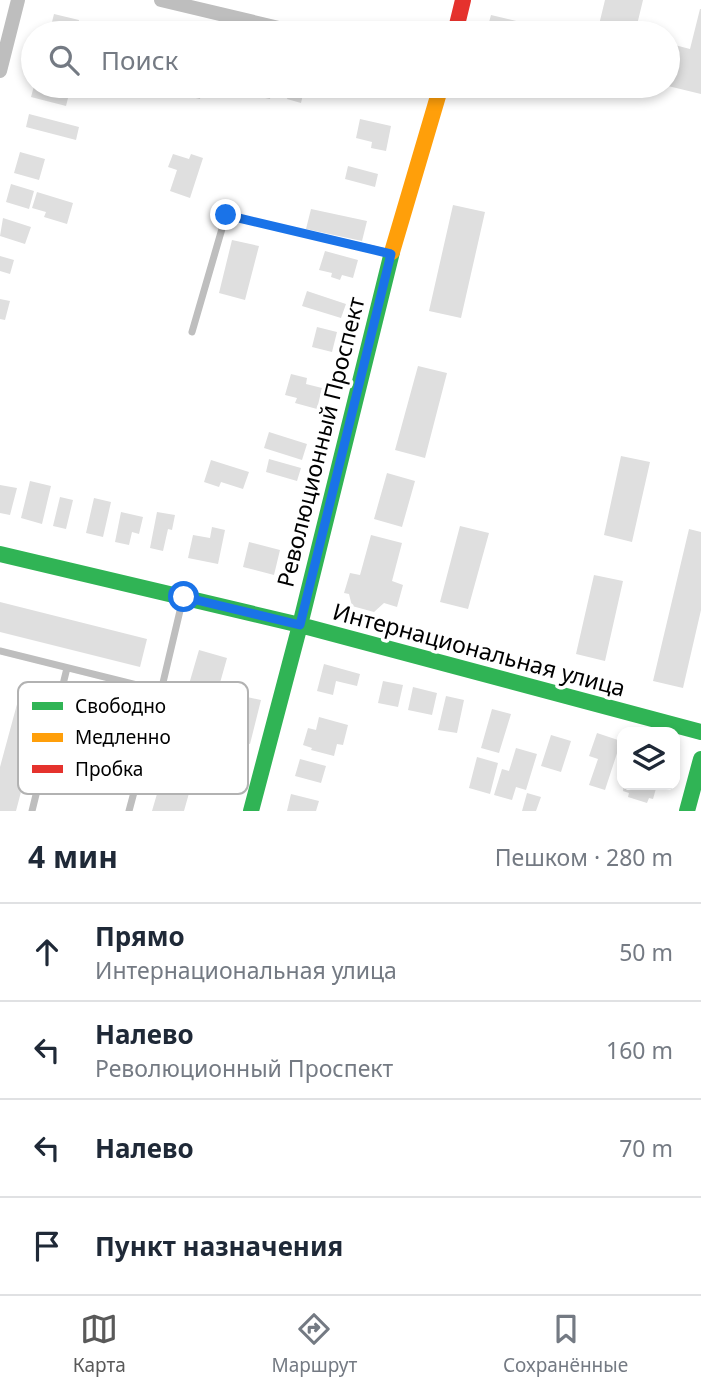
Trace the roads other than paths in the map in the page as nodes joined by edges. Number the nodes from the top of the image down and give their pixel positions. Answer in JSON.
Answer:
{"nodes":[{"id":1,"x":18,"y":0,"type":"edge"},
{"id":2,"x":161,"y":0,"type":"edge"},
{"id":3,"x":463,"y":0,"type":"edge"},
{"id":4,"x":249,"y":21,"type":"edge"},
{"id":5,"x":458,"y":21,"type":"edge"},
{"id":6,"x":0,"y":71,"type":"edge"},
{"id":7,"x":437,"y":98,"type":"edge"},
{"id":8,"x":391,"y":254,"type":"junction"},
{"id":9,"x":192,"y":332,"type":"dead end"},
{"id":10,"x":0,"y":554,"type":"edge"},
{"id":11,"x":184,"y":597,"type":"junction"},
{"id":12,"x":300,"y":625,"type":"junction"},
{"id":13,"x":0,"y":651,"type":"edge"},
{"id":14,"x":67,"y":668,"type":"junction"},
{"id":15,"x":64,"y":682,"type":"edge"},
{"id":16,"x":124,"y":682,"type":"edge"},
{"id":17,"x":163,"y":682,"type":"edge"},
{"id":18,"x":701,"y":732,"type":"edge"},
{"id":19,"x":701,"y":759,"type":"edge"},
{"id":20,"x":36,"y":794,"type":"edge"},
{"id":21,"x":134,"y":794,"type":"edge"},
{"id":22,"x":32,"y":811,"type":"edge"},
{"id":23,"x":129,"y":811,"type":"edge"},
{"id":24,"x":251,"y":811,"type":"edge"},
{"id":25,"x":687,"y":811,"type":"edge"}],
"edges":[{"from":1,"to":6,"type":"street"},
{"from":2,"to":4,"type":"street"},
{"from":3,"to":5,"type":"street"},
{"from":7,"to":8,"type":"street","name":"Революционный Проспект"},
{"from":8,"to":9,"type":"lane"},
{"from":8,"to":12,"type":"street","name":"Революционный Проспект"},
{"from":10,"to":11,"type":"street","name":"Интернациональная улица"},
{"from":11,"to":12,"type":"street","name":"Интернациональная улица"},
{"from":11,"to":17,"type":"lane"},
{"from":12,"to":18,"type":"street","name":"Интернациональная улица"},
{"from":12,"to":24,"type":"street","name":"Революционный Проспект"},
{"from":13,"to":14,"type":"lane"},
{"from":14,"to":15,"type":"lane"},
{"from":14,"to":16,"type":"lane"},
{"from":19,"to":25,"type":"street"},
{"from":20,"to":22,"type":"lane"},
{"from":21,"to":23,"type":"lane"}]}
